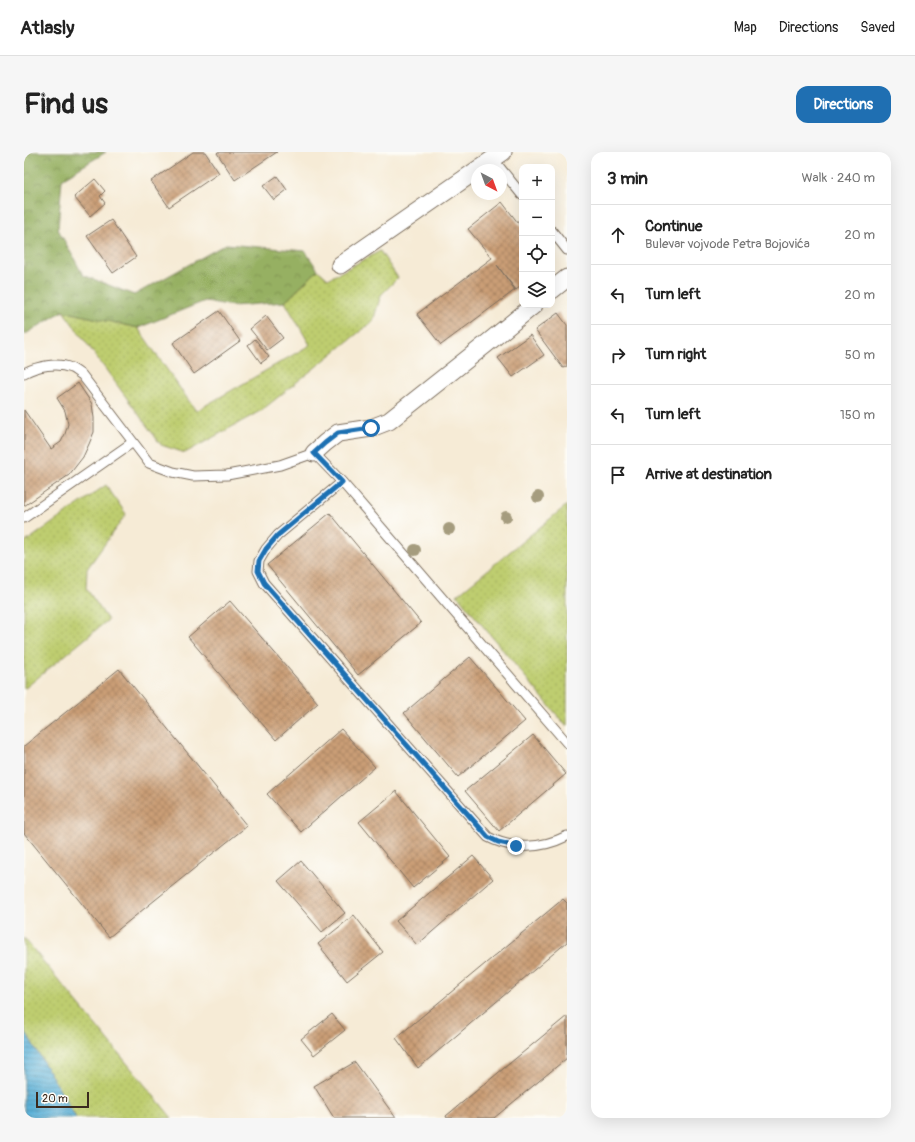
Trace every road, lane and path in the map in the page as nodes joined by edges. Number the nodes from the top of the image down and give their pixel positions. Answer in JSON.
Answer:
{"nodes":[{"id":1,"x":498,"y":156,"type":"edge"},
{"id":2,"x":486,"y":164,"type":"edge"},
{"id":3,"x":471,"y":174,"type":"edge"},
{"id":4,"x":519,"y":189,"type":"edge"},
{"id":5,"x":555,"y":235,"type":"edge"},
{"id":6,"x":567,"y":250,"type":"edge"},
{"id":7,"x":340,"y":265,"type":"dead end"},
{"id":8,"x":567,"y":278,"type":"edge"},
{"id":9,"x":555,"y":288,"type":"edge"},
{"id":10,"x":530,"y":308,"type":"edge"},
{"id":11,"x":24,"y":373,"type":"edge"},
{"id":12,"x":133,"y":442,"type":"junction"},
{"id":13,"x":314,"y":453,"type":"junction"},
{"id":14,"x":342,"y":482,"type":"junction"},
{"id":15,"x":24,"y":518,"type":"edge"},
{"id":16,"x":567,"y":743,"type":"edge"},
{"id":17,"x":567,"y":836,"type":"edge"}],
"edges":[{"from":1,"to":2,"type":"street"},
{"from":1,"to":4,"type":"lane"},
{"from":3,"to":7,"type":"street"},
{"from":5,"to":6,"type":"lane"},
{"from":8,"to":9,"type":"street"},
{"from":10,"to":13,"type":"street"},
{"from":11,"to":12,"type":"lane"},
{"from":12,"to":13,"type":"lane"},
{"from":12,"to":15,"type":"lane"},
{"from":13,"to":14,"type":"lane"},
{"from":14,"to":16,"type":"lane"},
{"from":14,"to":17,"type":"lane"}]}
